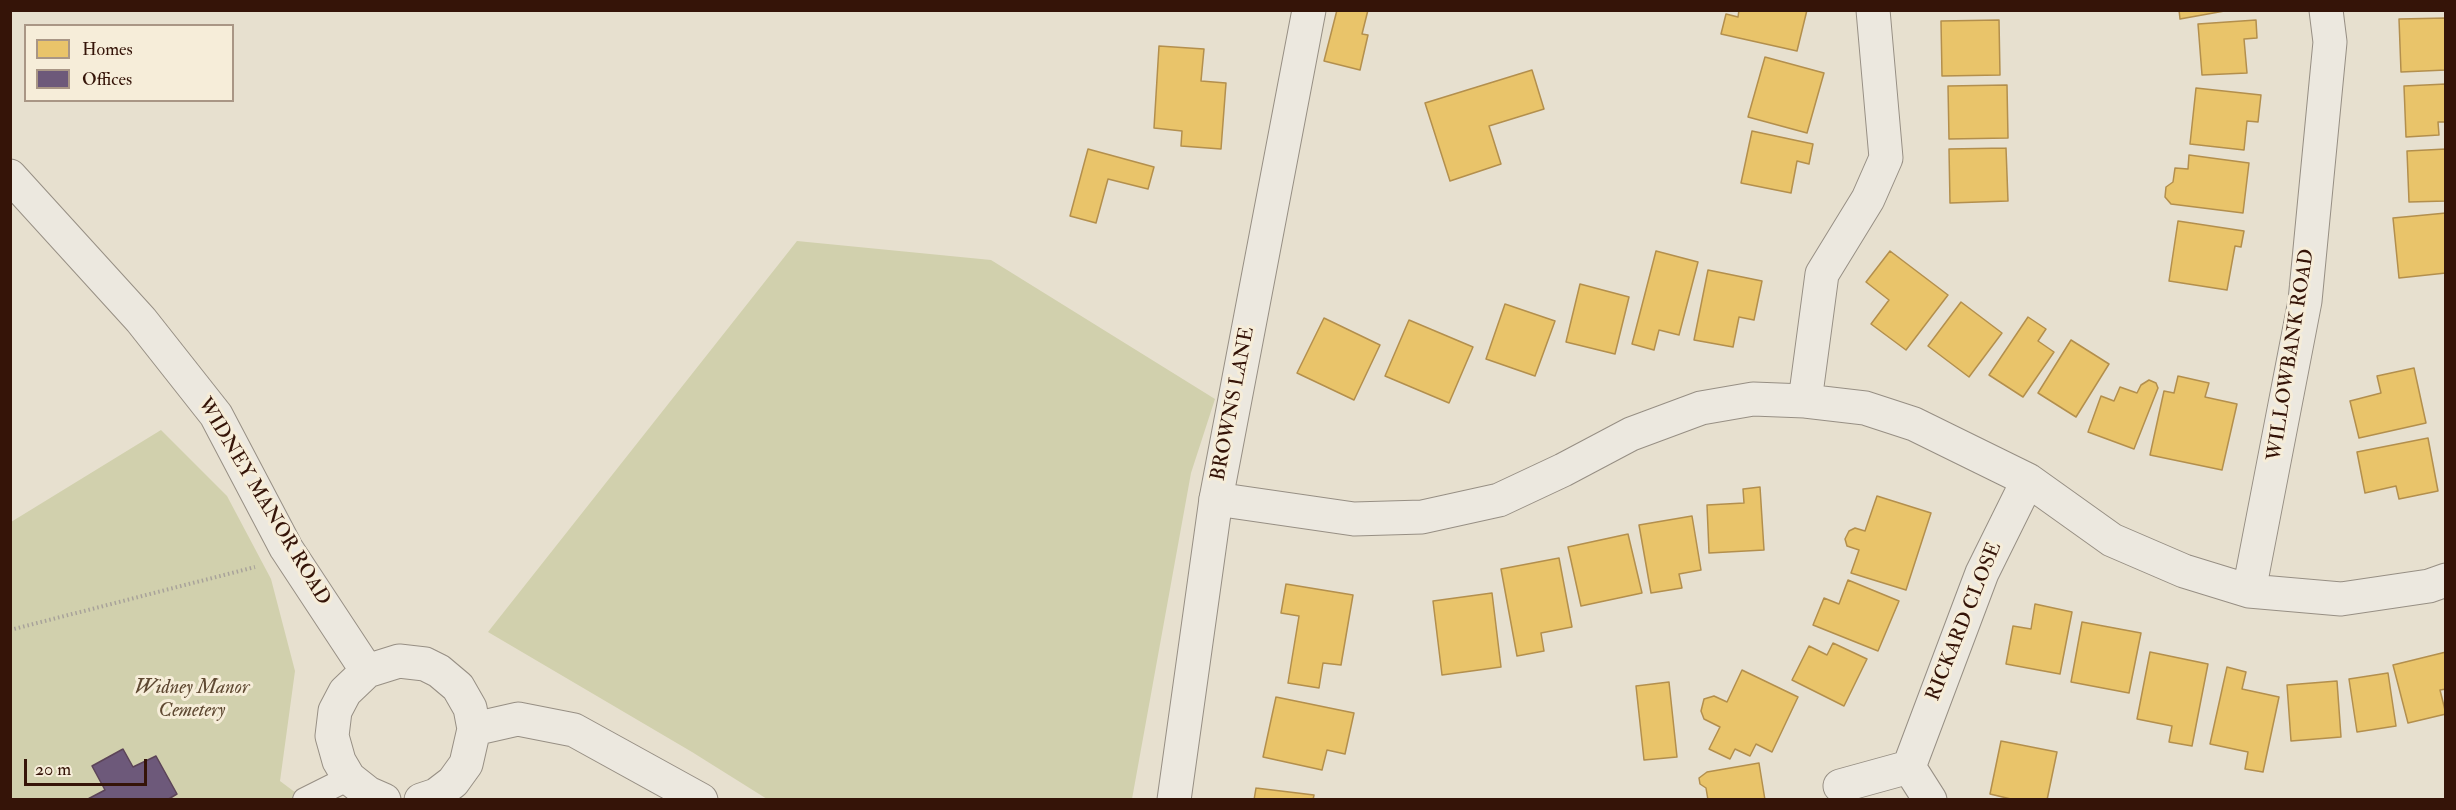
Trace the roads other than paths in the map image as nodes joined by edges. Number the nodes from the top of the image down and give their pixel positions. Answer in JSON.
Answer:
{"nodes":[{"id":1,"x":1309,"y":10,"type":"edge"},
{"id":2,"x":1874,"y":10,"type":"edge"},
{"id":3,"x":2326,"y":10,"type":"edge"},
{"id":4,"x":10,"y":176,"type":"edge"},
{"id":5,"x":1805,"y":401,"type":"junction"},
{"id":6,"x":2028,"y":480,"type":"junction"},
{"id":7,"x":1216,"y":499,"type":"junction"},
{"id":8,"x":2445,"y":580,"type":"edge"},
{"id":9,"x":2249,"y":591,"type":"junction"},
{"id":10,"x":367,"y":671,"type":"junction"},
{"id":11,"x":474,"y":729,"type":"junction"},
{"id":12,"x":1909,"y":767,"type":"junction"},
{"id":13,"x":349,"y":778,"type":"junction"},
{"id":14,"x":1840,"y":786,"type":"dead end"},
{"id":15,"x":432,"y":798,"type":"edge"},
{"id":16,"x":305,"y":800,"type":"edge"},
{"id":17,"x":384,"y":800,"type":"edge"},
{"id":18,"x":701,"y":800,"type":"edge"},
{"id":19,"x":1174,"y":800,"type":"edge"},
{"id":20,"x":1930,"y":800,"type":"edge"}],
"edges":[{"from":1,"to":7,"type":"street","name":"BROWNS LANE"},
{"from":2,"to":5,"type":"street"},
{"from":3,"to":9,"type":"street","name":"WILLOWBANK ROAD"},
{"from":4,"to":10,"type":"street","name":"WIDNEY MANOR ROAD"},
{"from":5,"to":6,"type":"street"},
{"from":5,"to":7,"type":"street"},
{"from":6,"to":9,"type":"street"},
{"from":6,"to":12,"type":"street","name":"RICKARD CLOSE"},
{"from":7,"to":19,"type":"street","name":"BROWNS LANE"},
{"from":8,"to":9,"type":"street"},
{"from":10,"to":11,"type":"street"},
{"from":10,"to":13,"type":"street"},
{"from":11,"to":15,"type":"street"},
{"from":11,"to":18,"type":"street"},
{"from":12,"to":14,"type":"street"},
{"from":12,"to":20,"type":"street"},
{"from":13,"to":16,"type":"lane"},
{"from":13,"to":17,"type":"street"}]}
